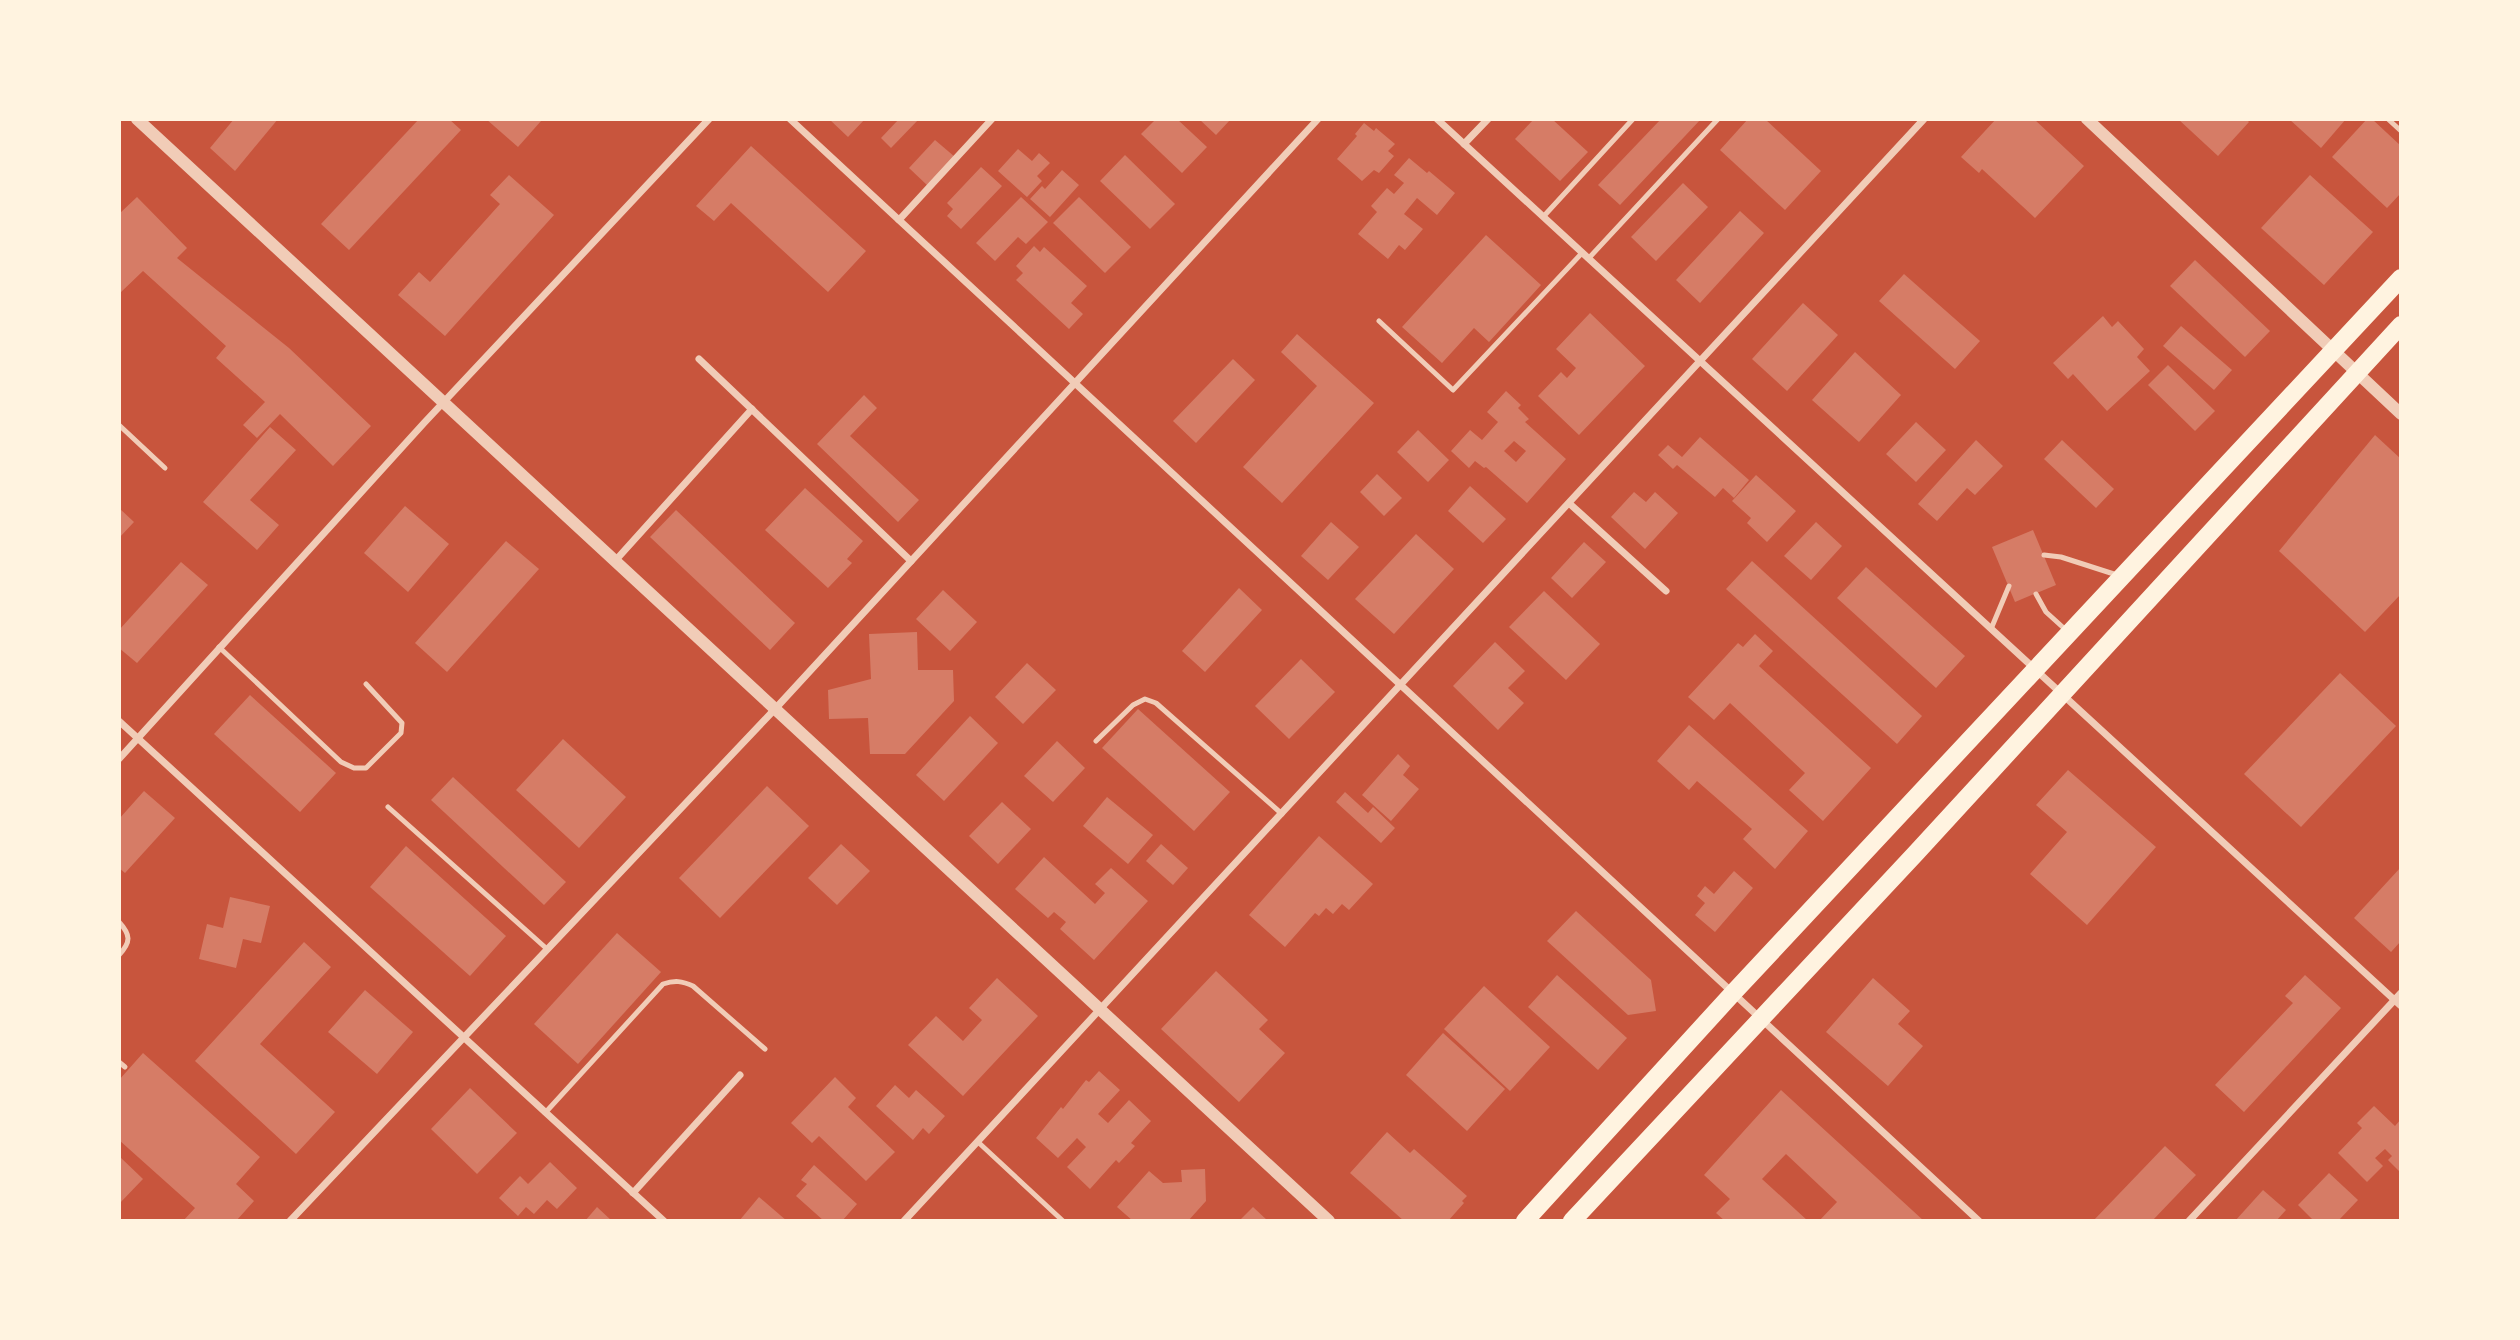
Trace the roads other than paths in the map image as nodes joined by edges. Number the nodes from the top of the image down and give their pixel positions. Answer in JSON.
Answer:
{"nodes":[{"id":1,"x":137,"y":119,"type":"edge"},
{"id":2,"x":709,"y":119,"type":"edge"},
{"id":3,"x":790,"y":119,"type":"edge"},
{"id":4,"x":992,"y":119,"type":"edge"},
{"id":5,"x":1318,"y":119,"type":"edge"},
{"id":6,"x":1437,"y":119,"type":"edge"},
{"id":7,"x":1489,"y":119,"type":"edge"},
{"id":8,"x":1633,"y":119,"type":"edge"},
{"id":9,"x":1718,"y":119,"type":"edge"},
{"id":10,"x":1924,"y":119,"type":"edge"},
{"id":11,"x":2087,"y":119,"type":"edge"},
{"id":12,"x":2388,"y":119,"type":"edge"},
{"id":13,"x":2401,"y":131,"type":"edge"},
{"id":14,"x":1464,"y":144,"type":"junction"},
{"id":15,"x":1543,"y":217,"type":"junction"},
{"id":16,"x":899,"y":220,"type":"junction"},
{"id":17,"x":1585,"y":256,"type":"junction"},
{"id":18,"x":2401,"y":278,"type":"edge"},
{"id":19,"x":1379,"y":321,"type":"dead end"},
{"id":20,"x":2398,"y":332,"type":"edge"},
{"id":21,"x":2333,"y":351,"type":"junction"},
{"id":22,"x":699,"y":359,"type":"dead end"},
{"id":23,"x":1699,"y":361,"type":"junction"},
{"id":24,"x":2356,"y":373,"type":"junction"},
{"id":25,"x":1075,"y":383,"type":"junction"},
{"id":26,"x":443,"y":402,"type":"junction"},
{"id":27,"x":752,"y":409,"type":"junction"},
{"id":28,"x":2401,"y":414,"type":"edge"},
{"id":29,"x":119,"y":425,"type":"edge"},
{"id":30,"x":165,"y":468,"type":"dead end"},
{"id":31,"x":1570,"y":504,"type":"junction"},
{"id":32,"x":2044,"y":555,"type":"dead end"},
{"id":33,"x":615,"y":561,"type":"junction"},
{"id":34,"x":911,"y":561,"type":"junction"},
{"id":35,"x":2124,"y":577,"type":"junction"},
{"id":36,"x":2008,"y":586,"type":"dead end"},
{"id":37,"x":1666,"y":591,"type":"dead end"},
{"id":38,"x":2036,"y":594,"type":"dead end"},
{"id":39,"x":1991,"y":629,"type":"junction"},
{"id":40,"x":2070,"y":634,"type":"junction"},
{"id":41,"x":219,"y":647,"type":"junction"},
{"id":42,"x":2036,"y":671,"type":"junction"},
{"id":43,"x":366,"y":684,"type":"dead end"},
{"id":44,"x":1401,"y":685,"type":"junction"},
{"id":45,"x":2061,"y":693,"type":"junction"},
{"id":46,"x":775,"y":709,"type":"junction"},
{"id":47,"x":119,"y":721,"type":"edge"},
{"id":48,"x":137,"y":738,"type":"junction"},
{"id":49,"x":1096,"y":741,"type":"dead end"},
{"id":50,"x":119,"y":759,"type":"edge"},
{"id":51,"x":388,"y":807,"type":"dead end"},
{"id":52,"x":1282,"y":814,"type":"junction"},
{"id":53,"x":119,"y":922,"type":"edge"},
{"id":54,"x":547,"y":949,"type":"junction"},
{"id":55,"x":119,"y":955,"type":"edge"},
{"id":56,"x":1733,"y":993,"type":"junction"},
{"id":57,"x":2401,"y":993,"type":"edge"},
{"id":58,"x":2394,"y":1000,"type":"junction"},
{"id":59,"x":2401,"y":1006,"type":"edge"},
{"id":60,"x":1101,"y":1010,"type":"junction"},
{"id":61,"x":1760,"y":1018,"type":"junction"},
{"id":62,"x":462,"y":1038,"type":"junction"},
{"id":63,"x":765,"y":1049,"type":"dead end"},
{"id":64,"x":119,"y":1062,"type":"edge"},
{"id":65,"x":125,"y":1067,"type":"dead end"},
{"id":66,"x":740,"y":1075,"type":"dead end"},
{"id":67,"x":545,"y":1113,"type":"junction"},
{"id":68,"x":978,"y":1142,"type":"junction"},
{"id":69,"x":633,"y":1193,"type":"junction"},
{"id":70,"x":290,"y":1221,"type":"edge"},
{"id":71,"x":664,"y":1221,"type":"edge"},
{"id":72,"x":904,"y":1221,"type":"edge"},
{"id":73,"x":1063,"y":1221,"type":"edge"},
{"id":74,"x":1329,"y":1221,"type":"edge"},
{"id":75,"x":1525,"y":1221,"type":"edge"},
{"id":76,"x":1572,"y":1221,"type":"edge"},
{"id":77,"x":1979,"y":1221,"type":"edge"},
{"id":78,"x":2189,"y":1221,"type":"edge"}],
"edges":[{"from":1,"to":26,"type":"street"},
{"from":2,"to":26,"type":"street"},
{"from":3,"to":16,"type":"street"},
{"from":4,"to":16,"type":"street"},
{"from":5,"to":25,"type":"street"},
{"from":6,"to":14,"type":"street"},
{"from":7,"to":14,"type":"street"},
{"from":8,"to":15,"type":"lane"},
{"from":9,"to":17,"type":"lane"},
{"from":10,"to":23,"type":"street"},
{"from":11,"to":21,"type":"street"},
{"from":12,"to":13,"type":"lane"},
{"from":14,"to":15,"type":"street"},
{"from":15,"to":17,"type":"street"},
{"from":16,"to":25,"type":"street"},
{"from":17,"to":19,"type":"lane"},
{"from":17,"to":23,"type":"street"},
{"from":18,"to":21,"type":"main road"},
{"from":20,"to":24,"type":"main road"},
{"from":21,"to":24,"type":"street"},
{"from":21,"to":35,"type":"main road"},
{"from":22,"to":27,"type":"street"},
{"from":23,"to":31,"type":"street"},
{"from":23,"to":39,"type":"street"},
{"from":24,"to":28,"type":"street"},
{"from":24,"to":45,"type":"main road"},
{"from":25,"to":34,"type":"street"},
{"from":25,"to":44,"type":"street"},
{"from":26,"to":33,"type":"street"},
{"from":26,"to":41,"type":"street"},
{"from":27,"to":33,"type":"street"},
{"from":27,"to":34,"type":"street"},
{"from":29,"to":30,"type":"lane"},
{"from":31,"to":37,"type":"street"},
{"from":31,"to":44,"type":"street"},
{"from":32,"to":35,"type":"lane"},
{"from":33,"to":46,"type":"street"},
{"from":34,"to":46,"type":"street"},
{"from":35,"to":40,"type":"main road"},
{"from":36,"to":39,"type":"lane"},
{"from":38,"to":40,"type":"lane"},
{"from":39,"to":42,"type":"street"},
{"from":40,"to":42,"type":"main road"},
{"from":41,"to":43,"type":"lane"},
{"from":41,"to":48,"type":"street"},
{"from":42,"to":45,"type":"street"},
{"from":42,"to":56,"type":"main road"},
{"from":44,"to":52,"type":"street"},
{"from":44,"to":56,"type":"street"},
{"from":45,"to":58,"type":"street"},
{"from":45,"to":61,"type":"main road"},
{"from":46,"to":54,"type":"street"},
{"from":46,"to":60,"type":"street"},
{"from":47,"to":48,"type":"street"},
{"from":48,"to":50,"type":"street"},
{"from":48,"to":62,"type":"street"},
{"from":49,"to":52,"type":"lane"},
{"from":51,"to":54,"type":"lane"},
{"from":52,"to":60,"type":"street"},
{"from":53,"to":55,"type":"lane"},
{"from":54,"to":62,"type":"street"},
{"from":56,"to":61,"type":"street"},
{"from":56,"to":75,"type":"main road"},
{"from":57,"to":58,"type":"street"},
{"from":58,"to":59,"type":"street"},
{"from":58,"to":78,"type":"street"},
{"from":60,"to":68,"type":"street"},
{"from":60,"to":74,"type":"street"},
{"from":61,"to":76,"type":"main road"},
{"from":61,"to":77,"type":"street"},
{"from":62,"to":67,"type":"street"},
{"from":62,"to":70,"type":"street"},
{"from":63,"to":67,"type":"lane"},
{"from":64,"to":65,"type":"lane"},
{"from":66,"to":69,"type":"street"},
{"from":67,"to":69,"type":"street"},
{"from":68,"to":72,"type":"street"},
{"from":68,"to":73,"type":"lane"},
{"from":69,"to":71,"type":"street"}]}
